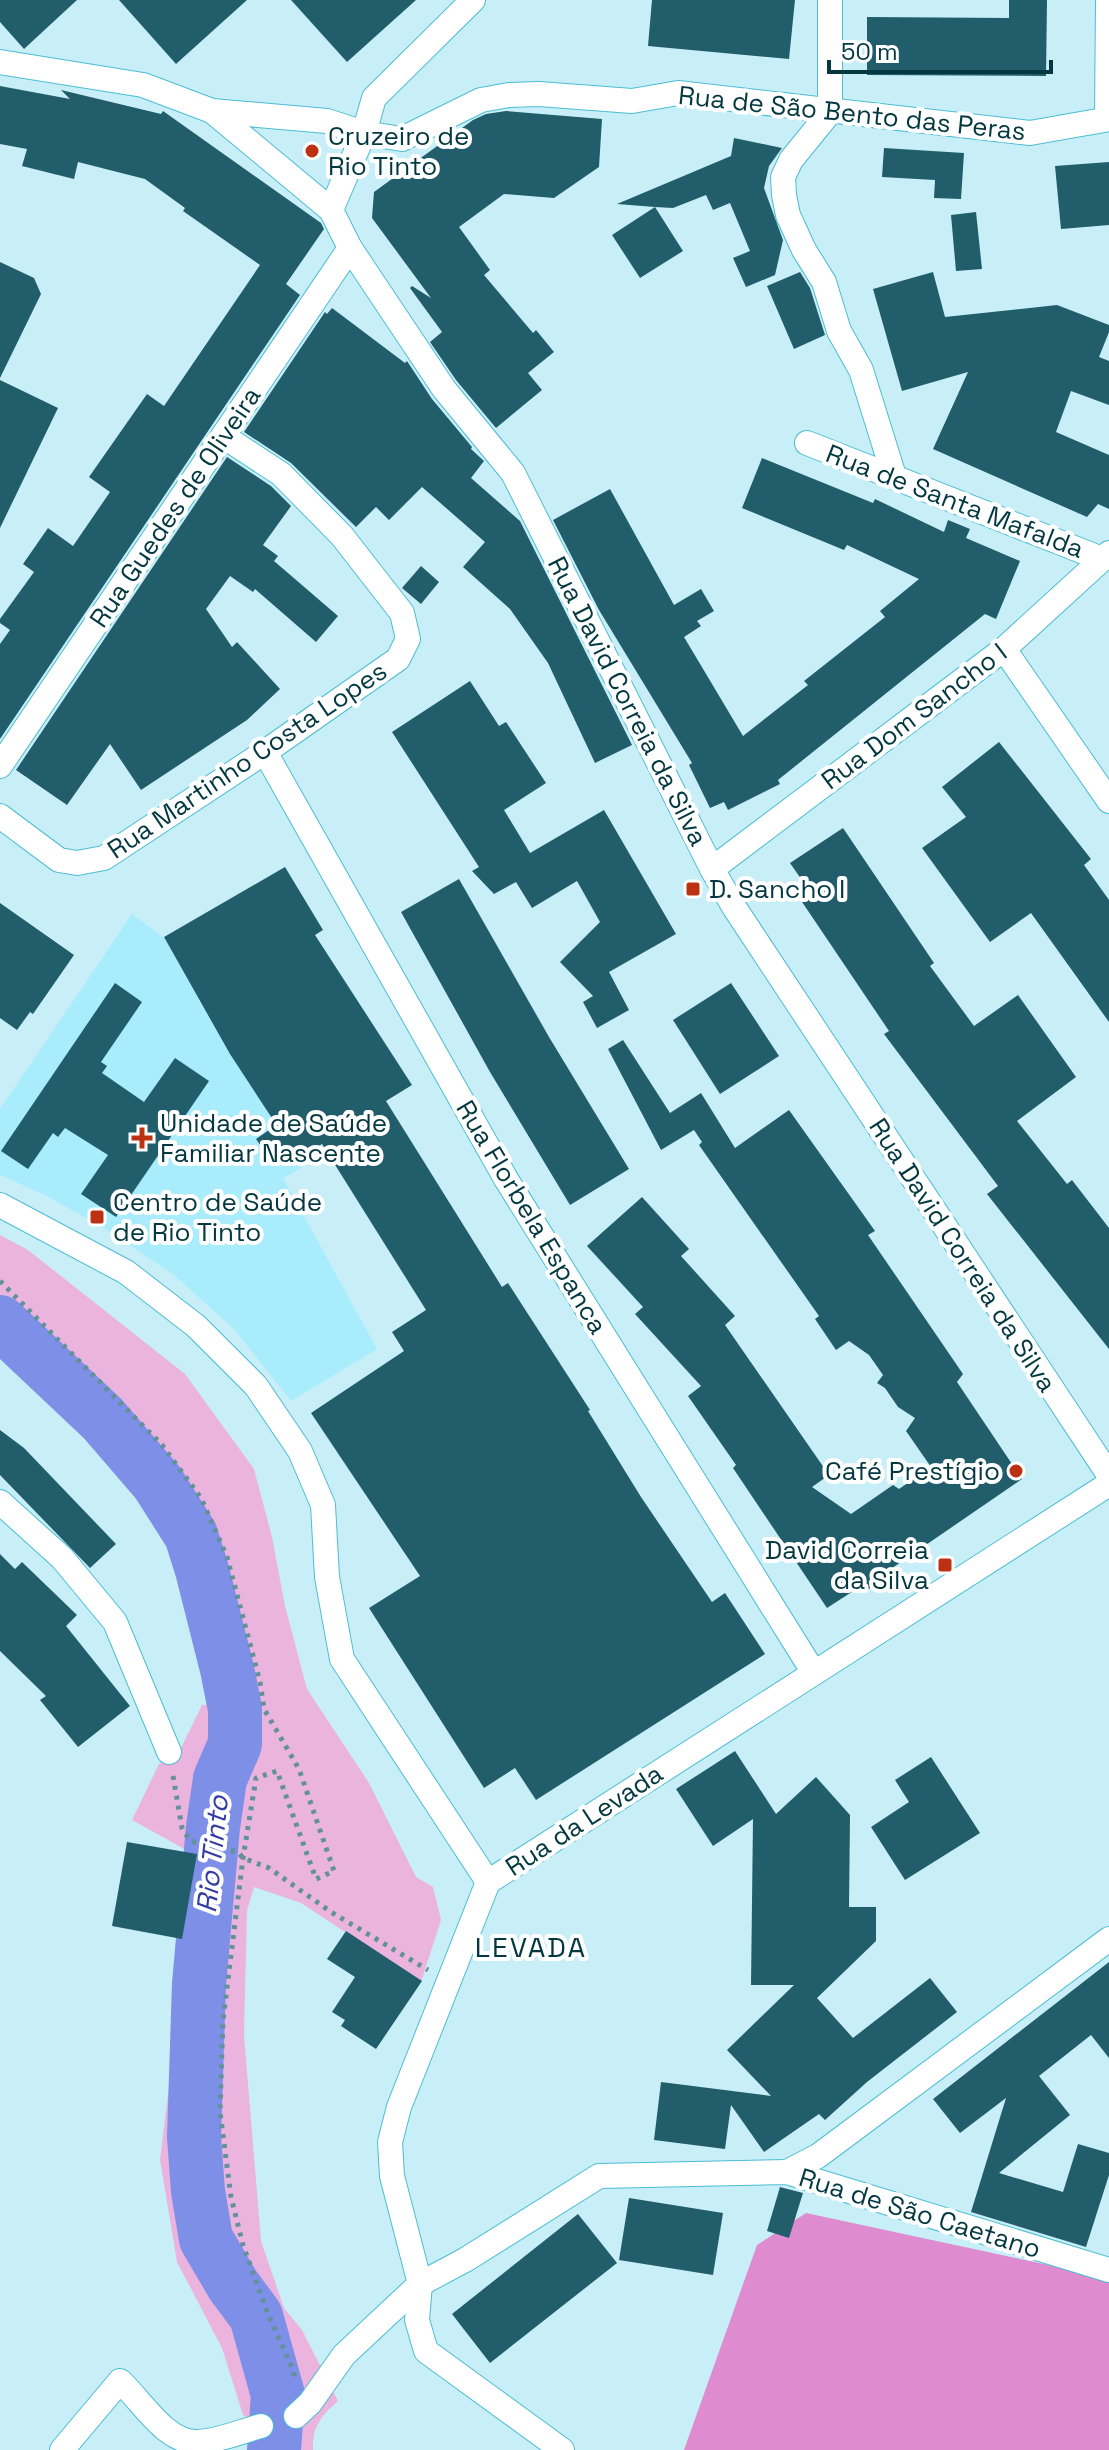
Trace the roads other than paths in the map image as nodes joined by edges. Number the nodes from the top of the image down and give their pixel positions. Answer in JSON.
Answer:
{"nodes":[{"id":1,"x":473,"y":0,"type":"edge"},
{"id":2,"x":830,"y":0,"type":"edge"},
{"id":3,"x":1108,"y":0,"type":"edge"},
{"id":4,"x":0,"y":62,"type":"edge"},
{"id":5,"x":212,"y":111,"type":"junction"},
{"id":6,"x":830,"y":112,"type":"junction"},
{"id":7,"x":1108,"y":119,"type":"edge"},
{"id":8,"x":364,"y":133,"type":"junction"},
{"id":9,"x":331,"y":210,"type":"junction"},
{"id":10,"x":350,"y":248,"type":"junction"},
{"id":11,"x":223,"y":436,"type":"junction"},
{"id":12,"x":807,"y":443,"type":"dead end"},
{"id":13,"x":894,"y":476,"type":"junction"},
{"id":14,"x":1106,"y":556,"type":"edge"},
{"id":15,"x":1004,"y":649,"type":"junction"},
{"id":16,"x":265,"y":752,"type":"junction"},
{"id":17,"x":0,"y":766,"type":"edge"},
{"id":18,"x":1109,"y":801,"type":"edge"},
{"id":19,"x":0,"y":816,"type":"edge"},
{"id":20,"x":712,"y":869,"type":"junction"},
{"id":21,"x":0,"y":1205,"type":"edge"},
{"id":22,"x":1109,"y":1475,"type":"edge"},
{"id":23,"x":1109,"y":1484,"type":"edge"},
{"id":24,"x":0,"y":1502,"type":"edge"},
{"id":25,"x":814,"y":1673,"type":"junction"},
{"id":26,"x":169,"y":1752,"type":"road end"},
{"id":27,"x":488,"y":1882,"type":"junction"},
{"id":28,"x":1109,"y":1939,"type":"edge"},
{"id":29,"x":787,"y":2172,"type":"junction"},
{"id":30,"x":1109,"y":2270,"type":"edge"},
{"id":31,"x":420,"y":2284,"type":"junction"},
{"id":32,"x":296,"y":2416,"type":"road end"},
{"id":33,"x":261,"y":2426,"type":"dead end"},
{"id":34,"x":62,"y":2450,"type":"edge"},
{"id":35,"x":562,"y":2450,"type":"edge"}],
"edges":[{"from":1,"to":8,"type":"street"},
{"from":2,"to":6,"type":"street"},
{"from":3,"to":7,"type":"street"},
{"from":4,"to":5,"type":"street"},
{"from":5,"to":8,"type":"street","name":"Rua de São Bento das Peras"},
{"from":5,"to":9,"type":"street"},
{"from":6,"to":7,"type":"street","name":"Rua de São Bento das Peras"},
{"from":6,"to":8,"type":"street","name":"Rua de São Bento das Peras"},
{"from":6,"to":13,"type":"street"},
{"from":8,"to":9,"type":"street"},
{"from":9,"to":10,"type":"street","name":"Rua David Correia da Silva"},
{"from":10,"to":11,"type":"street","name":"Rua Guedes de Oliveira"},
{"from":10,"to":20,"type":"street","name":"Rua David Correia da Silva"},
{"from":11,"to":16,"type":"street","name":"Rua Martinho Costa Lopes"},
{"from":11,"to":17,"type":"street","name":"Rua Guedes de Oliveira"},
{"from":12,"to":13,"type":"street","name":"Rua de Santa Mafalda"},
{"from":13,"to":14,"type":"street","name":"Rua de Santa Mafalda"},
{"from":14,"to":15,"type":"street","name":"Rua Dom Sancho I"},
{"from":15,"to":18,"type":"street"},
{"from":15,"to":20,"type":"street","name":"Rua Dom Sancho I"},
{"from":16,"to":19,"type":"street","name":"Rua Martinho Costa Lopes"},
{"from":16,"to":25,"type":"street","name":"Rua Florbela Espanca"},
{"from":20,"to":22,"type":"street","name":"Rua David Correia da Silva"},
{"from":21,"to":27,"type":"street"},
{"from":23,"to":25,"type":"street","name":"Rua da Levada"},
{"from":24,"to":26,"type":"street"},
{"from":25,"to":27,"type":"street","name":"Rua da Levada"},
{"from":27,"to":31,"type":"street","name":"Rua da Levada"},
{"from":28,"to":29,"type":"street"},
{"from":29,"to":30,"type":"street","name":"Rua de São Caetano"},
{"from":29,"to":31,"type":"street","name":"Rua de São Caetano"},
{"from":31,"to":32,"type":"street"},
{"from":31,"to":35,"type":"street"},
{"from":33,"to":34,"type":"street"}]}
